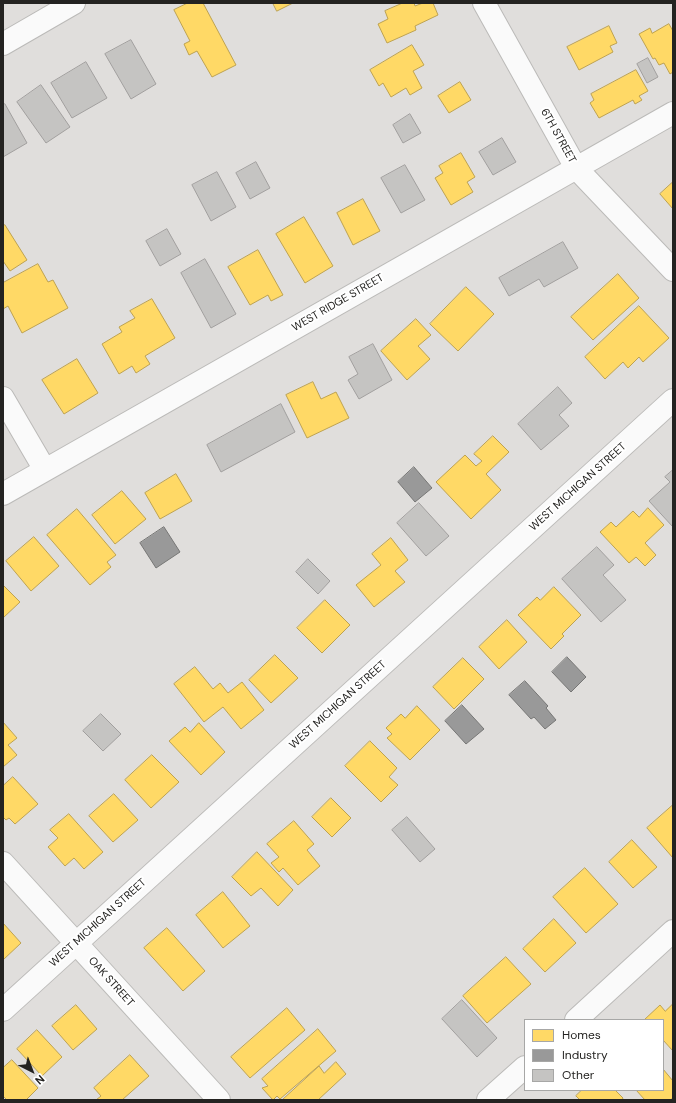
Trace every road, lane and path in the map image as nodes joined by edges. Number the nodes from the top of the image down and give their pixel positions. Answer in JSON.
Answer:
{"nodes":[{"id":1,"x":74,"y":3,"type":"edge"},
{"id":2,"x":484,"y":3,"type":"edge"},
{"id":3,"x":3,"y":44,"type":"edge"},
{"id":4,"x":673,"y":113,"type":"edge"},
{"id":5,"x":576,"y":168,"type":"junction"},
{"id":6,"x":673,"y":270,"type":"edge"},
{"id":7,"x":3,"y":398,"type":"edge"},
{"id":8,"x":673,"y":400,"type":"edge"},
{"id":9,"x":46,"y":470,"type":"junction"},
{"id":10,"x":3,"y":494,"type":"edge"},
{"id":11,"x":3,"y":863,"type":"edge"},
{"id":12,"x":673,"y":931,"type":"edge"},
{"id":13,"x":76,"y":943,"type":"junction"},
{"id":14,"x":3,"y":1010,"type":"edge"},
{"id":15,"x":577,"y":1019,"type":"edge"},
{"id":16,"x":524,"y":1068,"type":"edge"},
{"id":17,"x":219,"y":1100,"type":"edge"},
{"id":18,"x":488,"y":1100,"type":"edge"}],
"edges":[{"from":1,"to":3,"type":"street"},
{"from":2,"to":5,"type":"street","name":"6TH STREET"},
{"from":4,"to":5,"type":"street","name":"WEST RIDGE STREET"},
{"from":5,"to":6,"type":"street","name":"6TH STREET"},
{"from":5,"to":9,"type":"street","name":"WEST RIDGE STREET"},
{"from":7,"to":9,"type":"street"},
{"from":8,"to":13,"type":"street","name":"WEST MICHIGAN STREET"},
{"from":9,"to":10,"type":"street","name":"WEST RIDGE STREET"},
{"from":11,"to":13,"type":"street","name":"OAK STREET"},
{"from":12,"to":15,"type":"street"},
{"from":13,"to":14,"type":"street","name":"WEST MICHIGAN STREET"},
{"from":13,"to":17,"type":"street","name":"OAK STREET"},
{"from":16,"to":18,"type":"street"}]}
